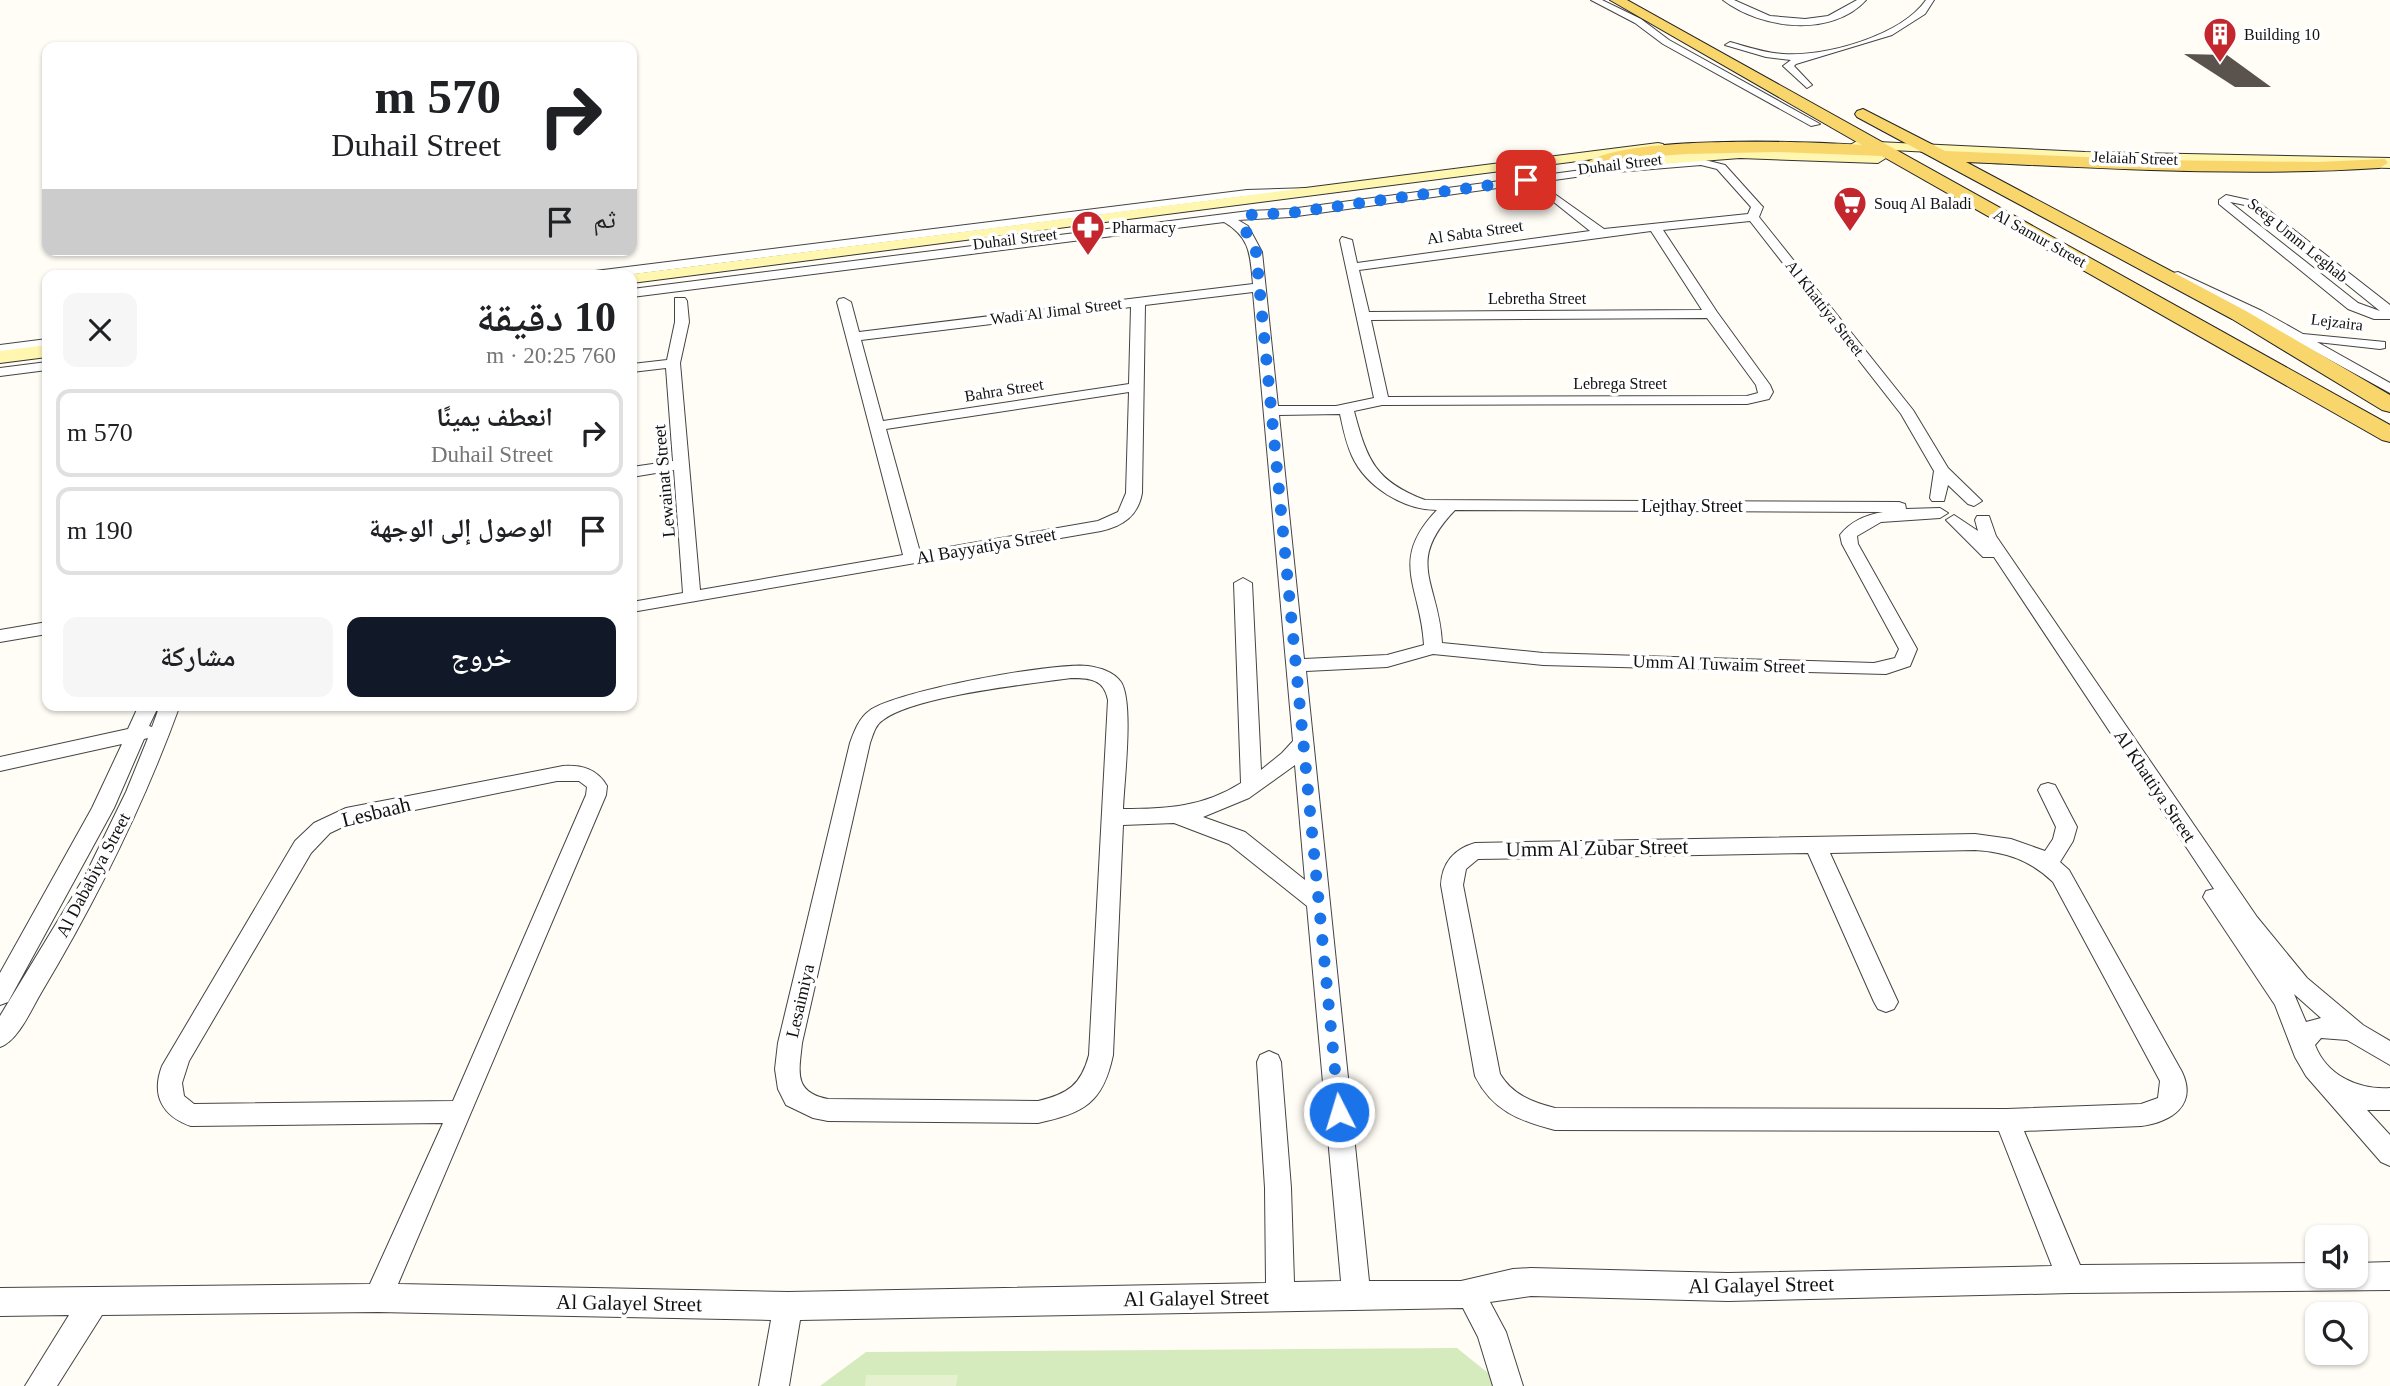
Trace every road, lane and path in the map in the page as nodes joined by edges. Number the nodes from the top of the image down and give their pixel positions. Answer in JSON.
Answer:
{"nodes":[{"id":1,"x":1595,"y":0,"type":"edge"},
{"id":2,"x":1618,"y":0,"type":"edge"},
{"id":3,"x":1625,"y":0,"type":"edge"},
{"id":4,"x":1647,"y":0,"type":"edge"},
{"id":5,"x":1727,"y":0,"type":"edge"},
{"id":6,"x":1843,"y":0,"type":"edge"},
{"id":7,"x":1930,"y":0,"type":"edge"},
{"id":8,"x":1862,"y":1,"type":"edge"},
{"id":9,"x":1686,"y":21,"type":"dead end"},
{"id":10,"x":1657,"y":35,"type":"junction"},
{"id":11,"x":1901,"y":40,"type":"dead end"},
{"id":12,"x":1725,"y":42,"type":"joint"},
{"id":13,"x":1692,"y":43,"type":"junction"},
{"id":14,"x":1860,"y":43,"type":"junction"},
{"id":15,"x":1875,"y":50,"type":"dead end"},
{"id":16,"x":1813,"y":88,"type":"joint"},
{"id":17,"x":1782,"y":93,"type":"junction"},
{"id":18,"x":1815,"y":124,"type":"junction"},
{"id":19,"x":1786,"y":143,"type":"junction"},
{"id":20,"x":2021,"y":154,"type":"junction"},
{"id":21,"x":1685,"y":156,"type":"joint"},
{"id":22,"x":1912,"y":157,"type":"junction"},
{"id":23,"x":1590,"y":167,"type":"junction"},
{"id":24,"x":2386,"y":167,"type":"edge"},
{"id":25,"x":2107,"y":168,"type":"junction"},
{"id":26,"x":1314,"y":191,"type":"junction"},
{"id":27,"x":1549,"y":193,"type":"dead end"},
{"id":28,"x":1335,"y":199,"type":"junction"},
{"id":29,"x":1274,"y":213,"type":"junction"},
{"id":30,"x":1753,"y":217,"type":"junction"},
{"id":31,"x":1240,"y":221,"type":"junction"},
{"id":32,"x":1654,"y":226,"type":"junction"},
{"id":33,"x":1145,"y":229,"type":"junction"},
{"id":34,"x":1074,"y":231,"type":"junction"},
{"id":35,"x":1601,"y":233,"type":"junction"},
{"id":36,"x":1346,"y":240,"type":"dead end"},
{"id":37,"x":2123,"y":253,"type":"junction"},
{"id":38,"x":1353,"y":267,"type":"junction"},
{"id":39,"x":635,"y":270,"type":"edge"},
{"id":40,"x":637,"y":277,"type":"edge"},
{"id":41,"x":1259,"y":287,"type":"junction"},
{"id":42,"x":637,"y":289,"type":"edge"},
{"id":43,"x":637,"y":289,"type":"edge"},
{"id":44,"x":680,"y":301,"type":"dead end"},
{"id":45,"x":1138,"y":301,"type":"junction"},
{"id":46,"x":845,"y":302,"type":"dead end"},
{"id":47,"x":1711,"y":314,"type":"junction"},
{"id":48,"x":2390,"y":314,"type":"edge"},
{"id":49,"x":1364,"y":316,"type":"junction"},
{"id":50,"x":2291,"y":333,"type":"junction"},
{"id":51,"x":854,"y":337,"type":"junction"},
{"id":52,"x":42,"y":344,"type":"edge"},
{"id":53,"x":2385,"y":345,"type":"edge"},
{"id":54,"x":0,"y":349,"type":"edge"},
{"id":55,"x":42,"y":352,"type":"edge"},
{"id":56,"x":0,"y":357,"type":"edge"},
{"id":57,"x":42,"y":361,"type":"edge"},
{"id":58,"x":673,"y":363,"type":"junction"},
{"id":59,"x":0,"y":365,"type":"edge"},
{"id":60,"x":2349,"y":365,"type":"junction"},
{"id":61,"x":42,"y":367,"type":"edge"},
{"id":62,"x":637,"y":367,"type":"edge"},
{"id":63,"x":0,"y":372,"type":"edge"},
{"id":64,"x":1136,"y":387,"type":"junction"},
{"id":65,"x":2390,"y":389,"type":"edge"},
{"id":66,"x":1382,"y":401,"type":"junction"},
{"id":67,"x":2390,"y":405,"type":"edge"},
{"id":68,"x":1346,"y":409,"type":"junction"},
{"id":69,"x":1271,"y":411,"type":"junction"},
{"id":70,"x":2390,"y":415,"type":"edge"},
{"id":71,"x":877,"y":426,"type":"junction"},
{"id":72,"x":2390,"y":435,"type":"edge"},
{"id":73,"x":682,"y":464,"type":"junction"},
{"id":74,"x":637,"y":471,"type":"edge"},
{"id":75,"x":1942,"y":471,"type":"junction"},
{"id":76,"x":1449,"y":507,"type":"junction"},
{"id":77,"x":1942,"y":509,"type":"junction"},
{"id":78,"x":1979,"y":510,"type":"junction"},
{"id":79,"x":913,"y":559,"type":"junction"},
{"id":80,"x":1242,"y":583,"type":"dead end"},
{"id":81,"x":692,"y":597,"type":"junction"},
{"id":82,"x":637,"y":606,"type":"edge"},
{"id":83,"x":42,"y":629,"type":"edge"},
{"id":84,"x":0,"y":636,"type":"edge"},
{"id":85,"x":1433,"y":648,"type":"junction"},
{"id":86,"x":1295,"y":666,"type":"junction"},
{"id":87,"x":148,"y":711,"type":"edge"},
{"id":88,"x":166,"y":711,"type":"edge"},
{"id":89,"x":146,"y":740,"type":"junction"},
{"id":90,"x":1302,"y":742,"type":"junction"},
{"id":91,"x":0,"y":764,"type":"edge"},
{"id":92,"x":1251,"y":786,"type":"junction"},
{"id":93,"x":2048,"y":790,"type":"dead end"},
{"id":94,"x":1179,"y":816,"type":"junction"},
{"id":95,"x":1112,"y":817,"type":"junction"},
{"id":96,"x":1815,"y":844,"type":"junction"},
{"id":97,"x":2048,"y":863,"type":"junction"},
{"id":98,"x":1319,"y":904,"type":"junction"},
{"id":99,"x":0,"y":995,"type":"edge"},
{"id":100,"x":1886,"y":1002,"type":"dead end"},
{"id":101,"x":0,"y":1037,"type":"edge"},
{"id":102,"x":2370,"y":1039,"type":"edge"},
{"id":103,"x":2303,"y":1045,"type":"junction"},
{"id":104,"x":2390,"y":1055,"type":"edge"},
{"id":105,"x":1269,"y":1062,"type":"dead end"},
{"id":106,"x":2319,"y":1074,"type":"junction"},
{"id":107,"x":2390,"y":1099,"type":"edge"},
{"id":108,"x":461,"y":1112,"type":"junction"},
{"id":109,"x":2007,"y":1120,"type":"junction"},
{"id":110,"x":2390,"y":1154,"type":"edge"},
{"id":111,"x":2390,"y":1276,"type":"edge"},
{"id":112,"x":2071,"y":1279,"type":"junction"},
{"id":113,"x":1470,"y":1293,"type":"junction"},
{"id":114,"x":1356,"y":1295,"type":"junction"},
{"id":115,"x":1280,"y":1296,"type":"junction"},
{"id":116,"x":378,"y":1298,"type":"junction"},
{"id":117,"x":0,"y":1302,"type":"edge"},
{"id":118,"x":93,"y":1303,"type":"junction"},
{"id":119,"x":788,"y":1306,"type":"junction"},
{"id":120,"x":40,"y":1386,"type":"edge"},
{"id":121,"x":774,"y":1386,"type":"edge"},
{"id":122,"x":1508,"y":1386,"type":"edge"}],
"edges":[{"from":1,"to":10,"type":"street"},
{"from":2,"to":13,"type":"main road","name":"Al Samur Street"},
{"from":3,"to":22,"type":"main road"},
{"from":4,"to":9,"type":"main road"},
{"from":5,"to":8,"type":"street"},
{"from":6,"to":8,"type":"street"},
{"from":7,"to":14,"type":"street"},
{"from":10,"to":13,"type":"main road"},
{"from":10,"to":18,"type":"street"},
{"from":11,"to":14,"type":"street"},
{"from":12,"to":14,"type":"street"},
{"from":12,"to":16,"type":"main road"},
{"from":13,"to":17,"type":"main road","name":"Al Samur Street"},
{"from":15,"to":16,"type":"street"},
{"from":17,"to":18,"type":"main road"},
{"from":17,"to":22,"type":"main road","name":"Al Samur Street"},
{"from":18,"to":19,"type":"main road"},
{"from":19,"to":22,"type":"main road","name":"Duhail Street"},
{"from":19,"to":26,"type":"main road","name":"Duhail Street"},
{"from":20,"to":22,"type":"main road","name":"Jelaiah Street"},
{"from":20,"to":22,"type":"main road","name":"Al Samur Street"},
{"from":20,"to":24,"type":"main road","name":"Jelaiah Street"},
{"from":21,"to":22,"type":"main road"},
{"from":21,"to":23,"type":"main road","name":"Duhail Street"},
{"from":22,"to":23,"type":"main road"},
{"from":22,"to":24,"type":"main road"},
{"from":22,"to":25,"type":"main road","name":"Jelaiah Street"},
{"from":22,"to":37,"type":"main road","name":"Al Samur Street"},
{"from":22,"to":70,"type":"main road"},
{"from":22,"to":72,"type":"main road","name":"Al Samur Street"},
{"from":23,"to":28,"type":"main road","name":"Duhail Street"},
{"from":24,"to":25,"type":"main road","name":"Jelaiah Street"},
{"from":25,"to":37,"type":"main road"},
{"from":26,"to":39,"type":"street","name":"Duhail Street"},
{"from":26,"to":40,"type":"main road","name":"Duhail Street"},
{"from":27,"to":35,"type":"street"},
{"from":28,"to":29,"type":"main road"},
{"from":28,"to":34,"type":"main road","name":"Duhail Street"},
{"from":29,"to":30,"type":"street","name":"Duhail Street"},
{"from":29,"to":31,"type":"street","name":"Duhail Street"},
{"from":30,"to":32,"type":"street","name":"Al Sabta Street"},
{"from":30,"to":75,"type":"street","name":"Al Khattiya Street"},
{"from":31,"to":33,"type":"street","name":"Duhail Street"},
{"from":31,"to":41,"type":"street"},
{"from":32,"to":35,"type":"street","name":"Al Sabta Street"},
{"from":32,"to":47,"type":"street","name":"Lebrega Street"},
{"from":33,"to":34,"type":"main road"},
{"from":33,"to":43,"type":"street","name":"Duhail Street"},
{"from":34,"to":42,"type":"main road","name":"Duhail Street"},
{"from":35,"to":38,"type":"street","name":"Al Sabta Street"},
{"from":36,"to":38,"type":"street"},
{"from":37,"to":50,"type":"street","name":"Al Samur Street"},
{"from":37,"to":67,"type":"main road","name":"Al Samur Street"},
{"from":38,"to":49,"type":"street"},
{"from":41,"to":45,"type":"street","name":"Wadi Al Jimal Street"},
{"from":41,"to":69,"type":"street"},
{"from":44,"to":58,"type":"street","name":"Lewainat Street"},
{"from":45,"to":51,"type":"street","name":"Wadi Al Jimal Street"},
{"from":45,"to":64,"type":"street","name":"Al Bayyatiya Street"},
{"from":46,"to":51,"type":"street"},
{"from":47,"to":49,"type":"street","name":"Lebretha Street"},
{"from":47,"to":66,"type":"street","name":"Lebrega Street"},
{"from":48,"to":48,"type":"street","name":"Seeg Umm Leghab"},
{"from":49,"to":66,"type":"street"},
{"from":50,"to":53,"type":"street","name":"Lejzaira"},
{"from":50,"to":60,"type":"street","name":"Al Samur Street"},
{"from":51,"to":71,"type":"street"},
{"from":52,"to":54,"type":"street"},
{"from":53,"to":60,"type":"street","name":"Lejzaira"},
{"from":55,"to":56,"type":"main road"},
{"from":57,"to":59,"type":"main road"},
{"from":58,"to":62,"type":"street"},
{"from":58,"to":73,"type":"street","name":"Lewainat Street"},
{"from":60,"to":65,"type":"street","name":"Al Samur Street"},
{"from":61,"to":63,"type":"street"},
{"from":64,"to":71,"type":"street","name":"Bahra Street"},
{"from":64,"to":79,"type":"street","name":"Al Bayyatiya Street"},
{"from":66,"to":68,"type":"street","name":"Lebrega Street"},
{"from":68,"to":69,"type":"street","name":"Lebrega Street"},
{"from":68,"to":76,"type":"street","name":"Lejthay Street"},
{"from":69,"to":86,"type":"street"},
{"from":71,"to":79,"type":"street"},
{"from":73,"to":74,"type":"street"},
{"from":73,"to":81,"type":"street","name":"Lewainat Street"},
{"from":75,"to":77,"type":"street"},
{"from":75,"to":78,"type":"street","name":"Al Khattiya Street"},
{"from":76,"to":77,"type":"street","name":"Lejthay Street"},
{"from":76,"to":85,"type":"street"},
{"from":77,"to":78,"type":"street"},
{"from":77,"to":78,"type":"street"},
{"from":77,"to":85,"type":"street","name":"Umm Al Tuwaim Street"},
{"from":77,"to":103,"type":"street","name":"Al Khattiya Street"},
{"from":78,"to":102,"type":"street","name":"Al Khattiya Street"},
{"from":79,"to":81,"type":"street","name":"Al Bayyatiya Street"},
{"from":80,"to":92,"type":"street"},
{"from":81,"to":82,"type":"street","name":"Al Bayyatiya Street"},
{"from":83,"to":84,"type":"street"},
{"from":85,"to":86,"type":"street","name":"Umm Al Tuwaim Street"},
{"from":86,"to":90,"type":"street"},
{"from":87,"to":89,"type":"street","name":"Al Dababiya Street"},
{"from":88,"to":89,"type":"street","name":"Al Dababiya Street"},
{"from":89,"to":91,"type":"street"},
{"from":89,"to":99,"type":"street","name":"Al Dababiya Street"},
{"from":89,"to":101,"type":"street","name":"Al Dababiya Street"},
{"from":90,"to":92,"type":"street"},
{"from":90,"to":98,"type":"street"},
{"from":92,"to":94,"type":"street"},
{"from":93,"to":97,"type":"street"},
{"from":94,"to":95,"type":"street"},
{"from":94,"to":98,"type":"street"},
{"from":95,"to":95,"type":"street","name":"Lesaimiya"},
{"from":96,"to":97,"type":"street","name":"Umm Al Zubar Street"},
{"from":96,"to":100,"type":"street"},
{"from":96,"to":109,"type":"street","name":"Umm Al Zubar Street"},
{"from":97,"to":109,"type":"street","name":"Umm Al Zubar Street"},
{"from":98,"to":114,"type":"street"},
{"from":102,"to":103,"type":"street"},
{"from":102,"to":104,"type":"street","name":"Al Khattiya Street"},
{"from":103,"to":106,"type":"street","name":"Al Khattiya Street"},
{"from":105,"to":115,"type":"street"},
{"from":106,"to":107,"type":"street"},
{"from":106,"to":110,"type":"street"},
{"from":108,"to":108,"type":"street","name":"Lesbaah"},
{"from":108,"to":116,"type":"street","name":"Lesbaah"},
{"from":109,"to":112,"type":"street"},
{"from":111,"to":112,"type":"street","name":"Al Galayel Street"},
{"from":112,"to":113,"type":"street","name":"Al Galayel Street"},
{"from":113,"to":114,"type":"street","name":"Al Galayel Street"},
{"from":113,"to":122,"type":"street"},
{"from":114,"to":115,"type":"street","name":"Al Galayel Street"},
{"from":115,"to":119,"type":"street","name":"Al Galayel Street"},
{"from":116,"to":118,"type":"street","name":"Al Galayel Street"},
{"from":116,"to":119,"type":"street","name":"Al Galayel Street"},
{"from":117,"to":118,"type":"street","name":"Al Galayel Street"},
{"from":118,"to":120,"type":"street"},
{"from":119,"to":121,"type":"street"}]}
